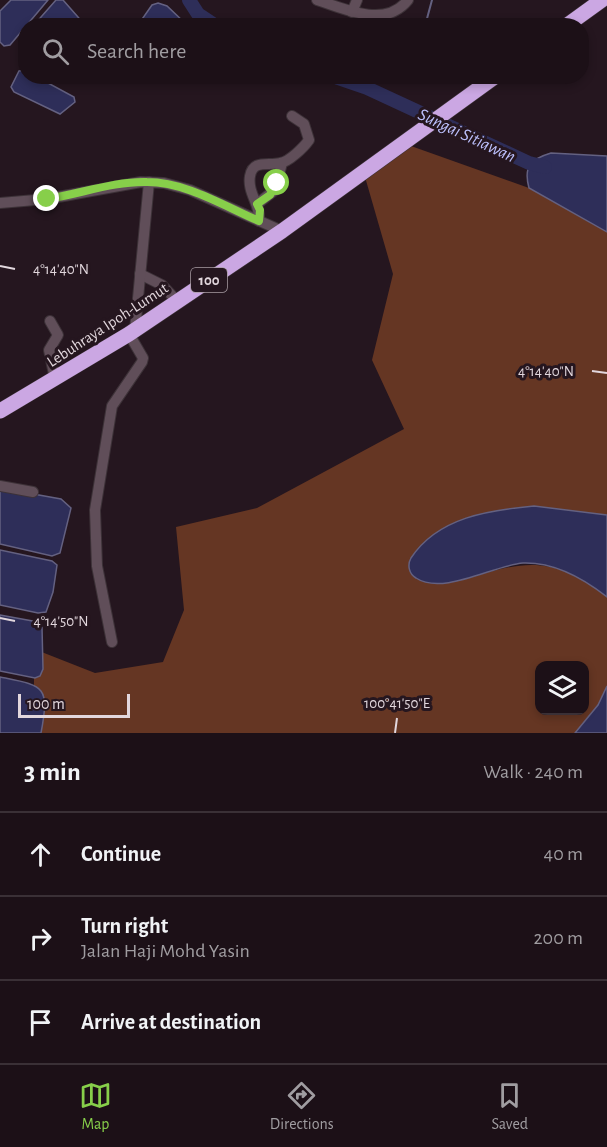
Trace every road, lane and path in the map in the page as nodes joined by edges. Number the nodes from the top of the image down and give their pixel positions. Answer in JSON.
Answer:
{"nodes":[{"id":1,"x":317,"y":0,"type":"edge"},
{"id":2,"x":357,"y":0,"type":"edge"},
{"id":3,"x":408,"y":0,"type":"edge"},
{"id":4,"x":602,"y":0,"type":"edge"},
{"id":5,"x":352,"y":12,"type":"junction"},
{"id":6,"x":577,"y":18,"type":"edge"},
{"id":7,"x":485,"y":84,"type":"edge"},
{"id":8,"x":292,"y":116,"type":"dead end"},
{"id":9,"x":282,"y":163,"type":"junction"},
{"id":10,"x":149,"y":182,"type":"junction"},
{"id":11,"x":0,"y":203,"type":"edge"},
{"id":12,"x":257,"y":204,"type":"junction"},
{"id":13,"x":259,"y":221,"type":"junction"},
{"id":14,"x":282,"y":231,"type":"junction"},
{"id":15,"x":140,"y":274,"type":"junction"},
{"id":16,"x":177,"y":301,"type":"junction"},
{"id":17,"x":50,"y":321,"type":"dead end"},
{"id":18,"x":132,"y":332,"type":"junction"},
{"id":19,"x":55,"y":380,"type":"junction"},
{"id":20,"x":0,"y":411,"type":"edge"},
{"id":21,"x":0,"y":486,"type":"edge"},
{"id":22,"x":33,"y":492,"type":"dead end"},
{"id":23,"x":112,"y":642,"type":"dead end"}],
"edges":[{"from":1,"to":5,"type":"street"},
{"from":2,"to":5,"type":"street"},
{"from":3,"to":5,"type":"street"},
{"from":4,"to":6,"type":"highway"},
{"from":7,"to":14,"type":"highway","name":"Lebuhraya Ipoh-Lumut","number":"100"},
{"from":8,"to":9,"type":"street"},
{"from":9,"to":12,"type":"street"},
{"from":9,"to":12,"type":"street"},
{"from":10,"to":11,"type":"street"},
{"from":10,"to":13,"type":"street"},
{"from":10,"to":15,"type":"street"},
{"from":12,"to":13,"type":"street"},
{"from":13,"to":14,"type":"street"},
{"from":14,"to":16,"type":"highway","name":"Lebuhraya Ipoh-Lumut","number":"100"},
{"from":15,"to":16,"type":"street"},
{"from":15,"to":18,"type":"street"},
{"from":16,"to":18,"type":"highway","name":"Lebuhraya Ipoh-Lumut","number":"100"},
{"from":17,"to":19,"type":"street"},
{"from":18,"to":19,"type":"highway","name":"Lebuhraya Ipoh-Lumut","number":"100"},
{"from":18,"to":23,"type":"street"},
{"from":19,"to":20,"type":"highway","name":"Lebuhraya Ipoh-Lumut","number":"100"},
{"from":21,"to":22,"type":"street"}]}
